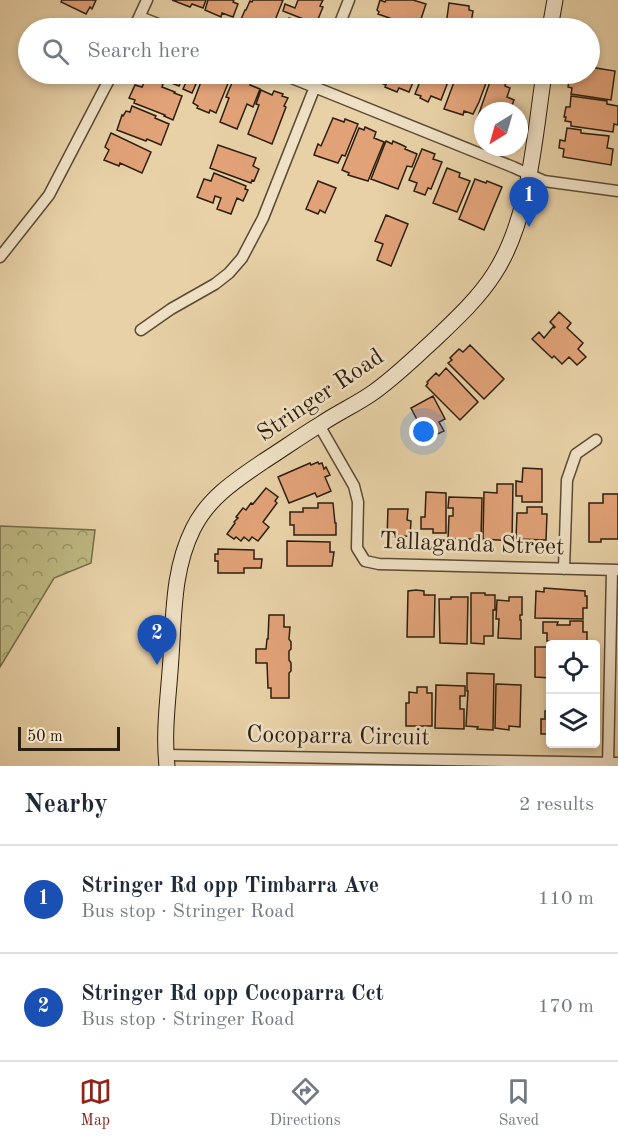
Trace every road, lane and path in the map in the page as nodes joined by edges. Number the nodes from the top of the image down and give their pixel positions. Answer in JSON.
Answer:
{"nodes":[{"id":1,"x":147,"y":0,"type":"edge"},
{"id":2,"x":349,"y":0,"type":"edge"},
{"id":3,"x":555,"y":0,"type":"edge"},
{"id":4,"x":140,"y":17,"type":"edge"},
{"id":5,"x":342,"y":18,"type":"edge"},
{"id":6,"x":552,"y":18,"type":"edge"},
{"id":7,"x":107,"y":84,"type":"edge"},
{"id":8,"x":307,"y":84,"type":"edge"},
{"id":9,"x":316,"y":84,"type":"edge"},
{"id":10,"x":542,"y":84,"type":"edge"},
{"id":11,"x":315,"y":87,"type":"junction"},
{"id":12,"x":529,"y":174,"type":"junction"},
{"id":13,"x":618,"y":191,"type":"edge"},
{"id":14,"x":0,"y":257,"type":"edge"},
{"id":15,"x":141,"y":330,"type":"dead end"},
{"id":16,"x":319,"y":425,"type":"junction"},
{"id":17,"x":596,"y":440,"type":"dead end"},
{"id":18,"x":564,"y":569,"type":"junction"},
{"id":19,"x":615,"y":570,"type":"edge"},
{"id":20,"x":166,"y":760,"type":"edge"},
{"id":21,"x":611,"y":764,"type":"edge"}],
"edges":[{"from":1,"to":4,"type":"street"},
{"from":2,"to":5,"type":"street"},
{"from":3,"to":6,"type":"street"},
{"from":7,"to":14,"type":"street"},
{"from":8,"to":11,"type":"street"},
{"from":9,"to":11,"type":"street"},
{"from":10,"to":12,"type":"street","name":"Stringer Road"},
{"from":11,"to":12,"type":"street"},
{"from":11,"to":15,"type":"street"},
{"from":12,"to":13,"type":"street"},
{"from":12,"to":16,"type":"street","name":"Stringer Road"},
{"from":16,"to":18,"type":"street","name":"Tallaganda Street"},
{"from":16,"to":20,"type":"street","name":"Stringer Road"},
{"from":17,"to":18,"type":"street"},
{"from":18,"to":19,"type":"street","name":"Tallaganda Street"},
{"from":19,"to":21,"type":"street"},
{"from":20,"to":21,"type":"street","name":"Cocoparra Circuit"}]}
